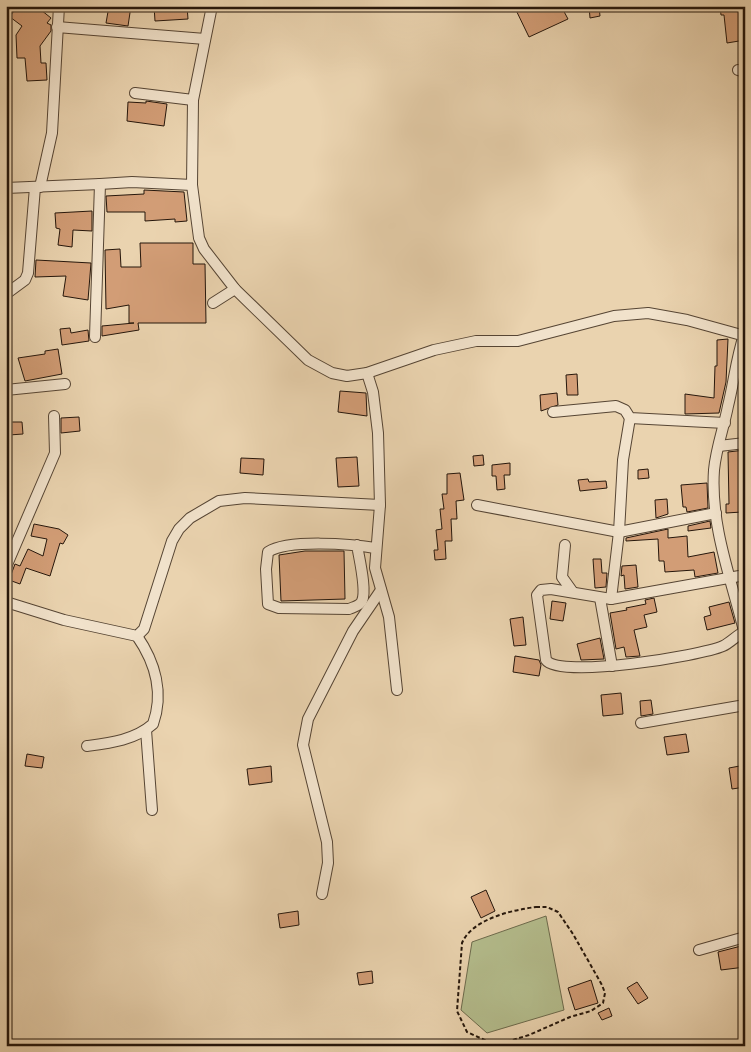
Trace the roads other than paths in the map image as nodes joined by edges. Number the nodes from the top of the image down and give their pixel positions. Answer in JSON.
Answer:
{"nodes":[{"id":1,"x":59,"y":6,"type":"edge"},
{"id":2,"x":212,"y":6,"type":"edge"},
{"id":3,"x":57,"y":27,"type":"junction"},
{"id":4,"x":205,"y":39,"type":"junction"},
{"id":5,"x":135,"y":93,"type":"dead end"},
{"id":6,"x":193,"y":100,"type":"junction"},
{"id":7,"x":100,"y":184,"type":"junction"},
{"id":8,"x":192,"y":185,"type":"junction"},
{"id":9,"x":38,"y":187,"type":"junction"},
{"id":10,"x":6,"y":188,"type":"edge"},
{"id":11,"x":235,"y":289,"type":"junction"},
{"id":12,"x":6,"y":294,"type":"edge"},
{"id":13,"x":212,"y":303,"type":"dead end"},
{"id":14,"x":744,"y":336,"type":"edge"},
{"id":15,"x":95,"y":337,"type":"dead end"},
{"id":16,"x":367,"y":373,"type":"junction"},
{"id":17,"x":66,"y":384,"type":"dead end"},
{"id":18,"x":6,"y":390,"type":"edge"},
{"id":19,"x":553,"y":412,"type":"dead end"},
{"id":20,"x":54,"y":416,"type":"dead end"},
{"id":21,"x":630,"y":418,"type":"junction"},
{"id":22,"x":725,"y":422,"type":"junction"},
{"id":23,"x":745,"y":443,"type":"edge"},
{"id":24,"x":719,"y":446,"type":"junction"},
{"id":25,"x":380,"y":505,"type":"junction"},
{"id":26,"x":477,"y":505,"type":"dead end"},
{"id":27,"x":716,"y":513,"type":"junction"},
{"id":28,"x":619,"y":532,"type":"junction"},
{"id":29,"x":357,"y":545,"type":"junction"},
{"id":30,"x":565,"y":545,"type":"dead end"},
{"id":31,"x":376,"y":548,"type":"junction"},
{"id":32,"x":6,"y":568,"type":"edge"},
{"id":33,"x":745,"y":576,"type":"edge"},
{"id":34,"x":729,"y":577,"type":"junction"},
{"id":35,"x":381,"y":590,"type":"junction"},
{"id":36,"x":572,"y":591,"type":"junction"},
{"id":37,"x":600,"y":598,"type":"junction"},
{"id":38,"x":611,"y":599,"type":"junction"},
{"id":39,"x":6,"y":602,"type":"edge"},
{"id":40,"x":744,"y":632,"type":"edge"},
{"id":41,"x":137,"y":636,"type":"junction"},
{"id":42,"x":612,"y":666,"type":"junction"},
{"id":43,"x":397,"y":690,"type":"dead end"},
{"id":44,"x":745,"y":705,"type":"edge"},
{"id":45,"x":641,"y":723,"type":"dead end"},
{"id":46,"x":146,"y":730,"type":"junction"},
{"id":47,"x":87,"y":746,"type":"dead end"},
{"id":48,"x":152,"y":810,"type":"dead end"},
{"id":49,"x":322,"y":894,"type":"dead end"},
{"id":50,"x":745,"y":938,"type":"edge"},
{"id":51,"x":699,"y":950,"type":"dead end"}],
"edges":[{"from":1,"to":3,"type":"street"},
{"from":2,"to":4,"type":"street"},
{"from":3,"to":4,"type":"street"},
{"from":3,"to":9,"type":"street"},
{"from":4,"to":6,"type":"street"},
{"from":5,"to":6,"type":"street"},
{"from":6,"to":8,"type":"street"},
{"from":7,"to":8,"type":"street"},
{"from":7,"to":9,"type":"street"},
{"from":7,"to":15,"type":"street"},
{"from":8,"to":11,"type":"street"},
{"from":9,"to":10,"type":"street"},
{"from":9,"to":12,"type":"street"},
{"from":11,"to":13,"type":"street"},
{"from":11,"to":16,"type":"street"},
{"from":14,"to":16,"type":"street"},
{"from":14,"to":22,"type":"street"},
{"from":16,"to":25,"type":"street"},
{"from":17,"to":18,"type":"street"},
{"from":19,"to":21,"type":"street"},
{"from":20,"to":32,"type":"street"},
{"from":21,"to":22,"type":"street"},
{"from":21,"to":28,"type":"street"},
{"from":22,"to":24,"type":"street"},
{"from":23,"to":24,"type":"street"},
{"from":24,"to":27,"type":"street"},
{"from":25,"to":31,"type":"street"},
{"from":25,"to":41,"type":"street"},
{"from":26,"to":28,"type":"street"},
{"from":27,"to":28,"type":"street"},
{"from":27,"to":34,"type":"street"},
{"from":28,"to":38,"type":"street"},
{"from":29,"to":29,"type":"street"},
{"from":29,"to":31,"type":"street"},
{"from":30,"to":36,"type":"street"},
{"from":31,"to":35,"type":"street"},
{"from":33,"to":34,"type":"street"},
{"from":34,"to":38,"type":"street"},
{"from":34,"to":40,"type":"street"},
{"from":35,"to":43,"type":"street"},
{"from":35,"to":49,"type":"street"},
{"from":36,"to":37,"type":"street"},
{"from":36,"to":42,"type":"street"},
{"from":37,"to":38,"type":"street"},
{"from":37,"to":42,"type":"street"},
{"from":39,"to":41,"type":"street"},
{"from":40,"to":42,"type":"street"},
{"from":41,"to":46,"type":"street"},
{"from":44,"to":45,"type":"street"},
{"from":46,"to":47,"type":"street"},
{"from":46,"to":48,"type":"street"},
{"from":50,"to":51,"type":"street"}]}
